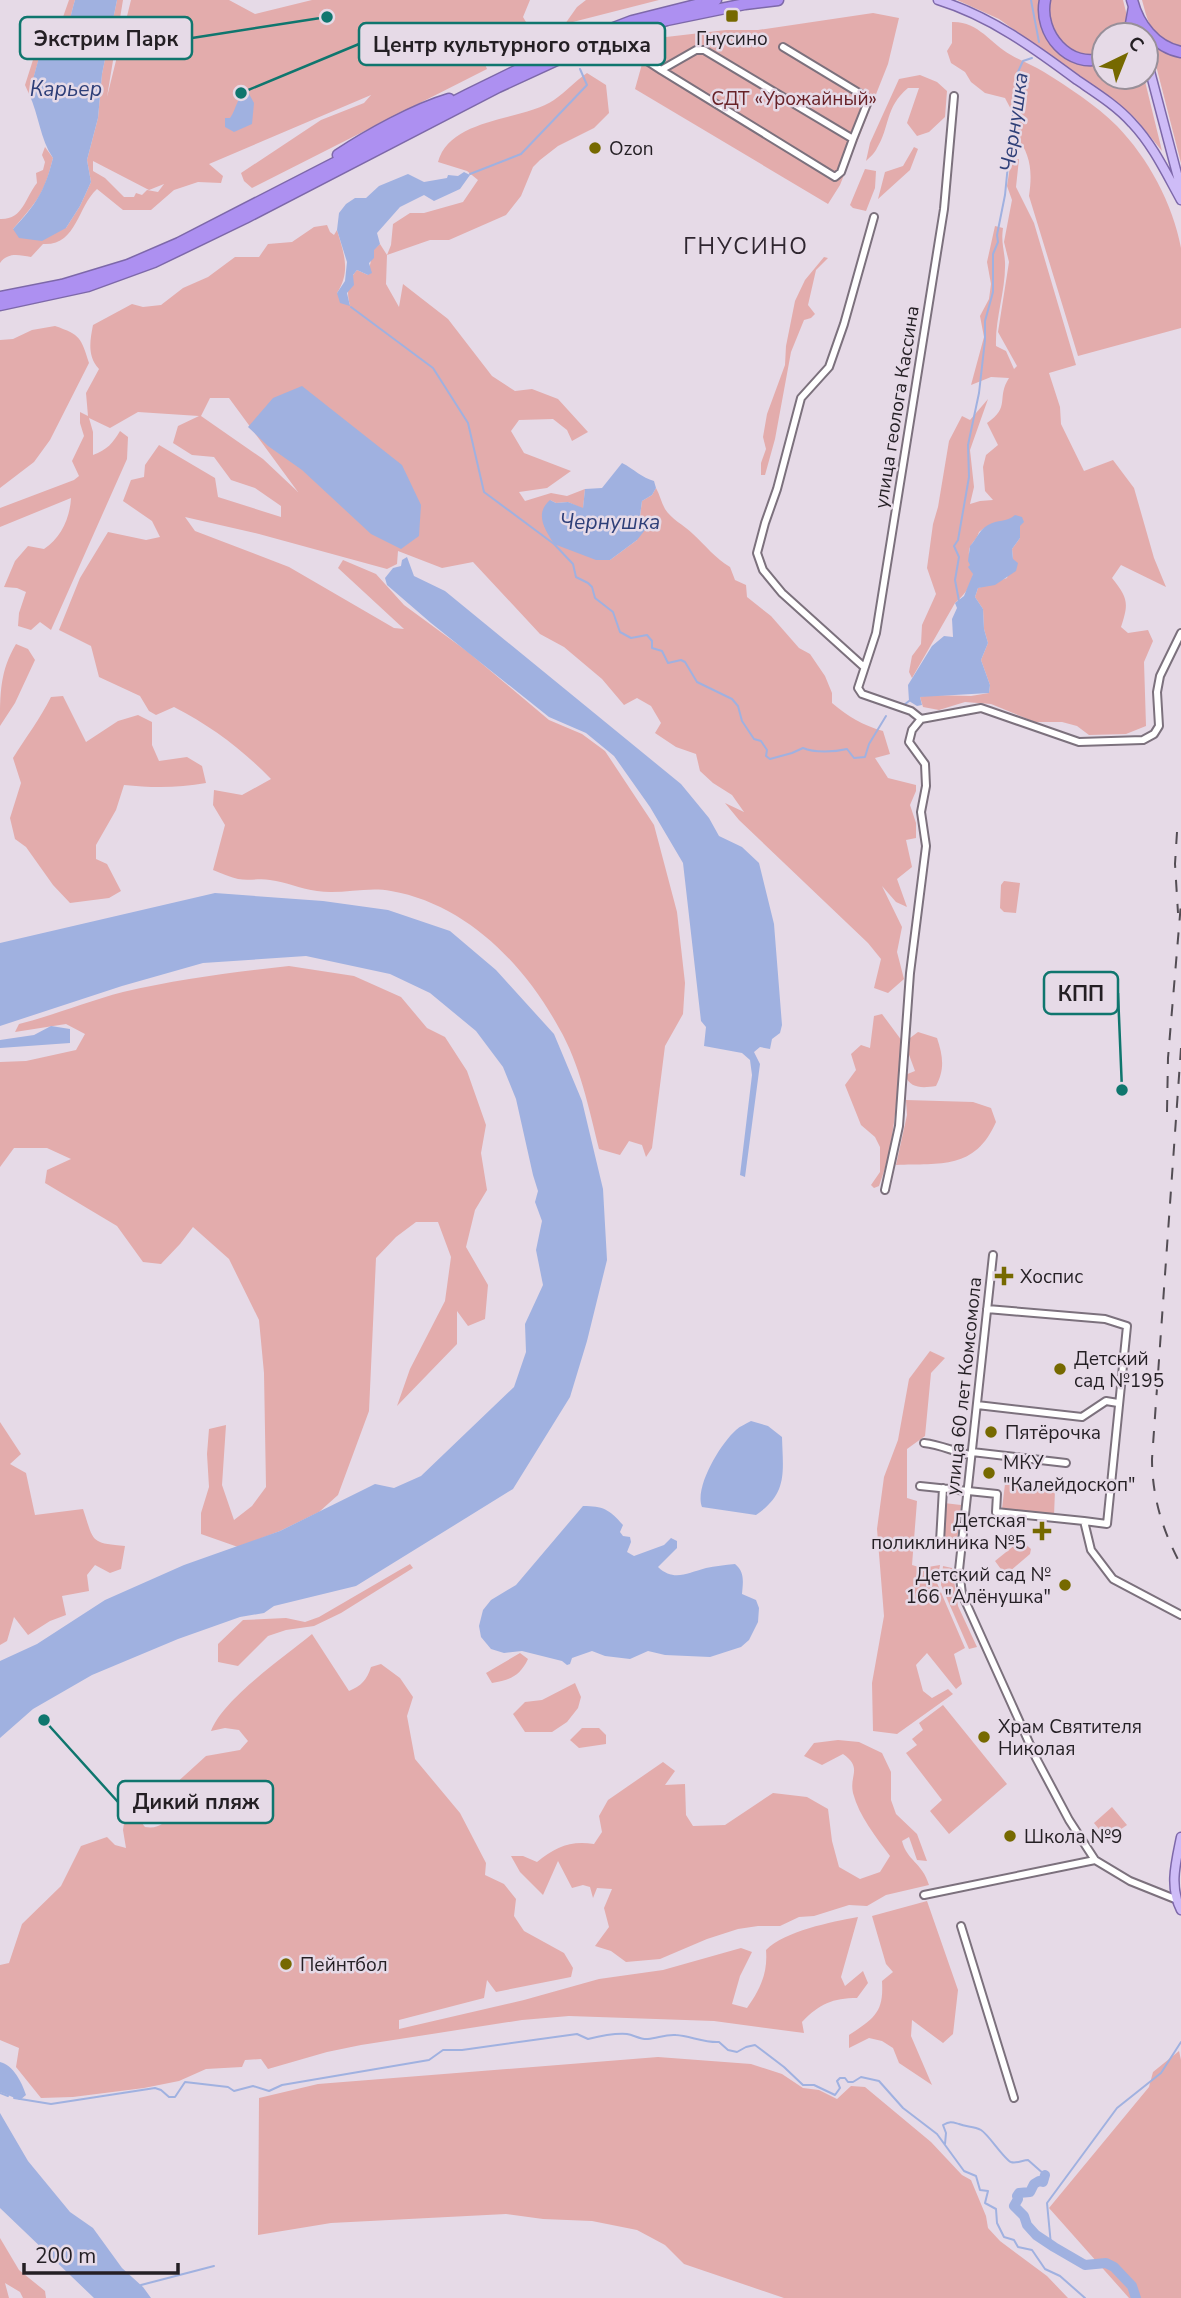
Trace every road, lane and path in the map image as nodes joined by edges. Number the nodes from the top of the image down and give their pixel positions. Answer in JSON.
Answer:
{"nodes":[{"id":1,"x":716,"y":0,"type":"edge"},
{"id":2,"x":778,"y":0,"type":"edge"},
{"id":3,"x":938,"y":0,"type":"edge"},
{"id":4,"x":1045,"y":0,"type":"edge"},
{"id":5,"x":1133,"y":3,"type":"edge"},
{"id":6,"x":1131,"y":21,"type":"edge"},
{"id":7,"x":1138,"y":21,"type":"edge"},
{"id":8,"x":654,"y":23,"type":"junction"},
{"id":9,"x":783,"y":47,"type":"dead end"},
{"id":10,"x":1181,"y":52,"type":"edge"},
{"id":11,"x":1090,"y":61,"type":"edge"},
{"id":12,"x":661,"y":70,"type":"junction"},
{"id":13,"x":1155,"y":91,"type":"edge"},
{"id":14,"x":954,"y":96,"type":"dead end"},
{"id":15,"x":853,"y":139,"type":"junction"},
{"id":16,"x":1181,"y":189,"type":"edge"},
{"id":17,"x":1181,"y":200,"type":"edge"},
{"id":18,"x":874,"y":217,"type":"dead end"},
{"id":19,"x":0,"y":297,"type":"edge"},
{"id":20,"x":0,"y":305,"type":"edge"},
{"id":21,"x":1181,"y":633,"type":"edge"},
{"id":22,"x":864,"y":667,"type":"junction"},
{"id":23,"x":921,"y":719,"type":"junction"},
{"id":24,"x":885,"y":1190,"type":"dead end"},
{"id":25,"x":993,"y":1255,"type":"dead end"},
{"id":26,"x":987,"y":1308,"type":"junction"},
{"id":27,"x":1118,"y":1403,"type":"junction"},
{"id":28,"x":977,"y":1405,"type":"junction"},
{"id":29,"x":924,"y":1443,"type":"dead end"},
{"id":30,"x":971,"y":1454,"type":"junction"},
{"id":31,"x":1066,"y":1463,"type":"dead end"},
{"id":32,"x":920,"y":1486,"type":"dead end"},
{"id":33,"x":943,"y":1488,"type":"junction"},
{"id":34,"x":967,"y":1489,"type":"junction"},
{"id":35,"x":1084,"y":1521,"type":"junction"},
{"id":36,"x":940,"y":1542,"type":"dead end"},
{"id":37,"x":1181,"y":1615,"type":"edge"},
{"id":38,"x":1181,"y":1837,"type":"edge"},
{"id":39,"x":1095,"y":1860,"type":"junction"},
{"id":40,"x":924,"y":1895,"type":"dead end"},
{"id":41,"x":1175,"y":1899,"type":"junction"},
{"id":42,"x":1181,"y":1910,"type":"edge"},
{"id":43,"x":961,"y":1926,"type":"dead end"},
{"id":44,"x":1014,"y":2098,"type":"dead end"}],
"edges":[{"from":1,"to":19,"type":"highway"},
{"from":2,"to":8,"type":"highway"},
{"from":3,"to":17,"type":"main road"},
{"from":4,"to":11,"type":"highway"},
{"from":5,"to":6,"type":"highway"},
{"from":5,"to":7,"type":"main road"},
{"from":5,"to":10,"type":"highway"},
{"from":8,"to":12,"type":"street"},
{"from":8,"to":20,"type":"highway"},
{"from":9,"to":15,"type":"street"},
{"from":12,"to":15,"type":"street"},
{"from":12,"to":15,"type":"street"},
{"from":13,"to":16,"type":"main road"},
{"from":14,"to":22,"type":"street","name":"улица геолога Кассина"},
{"from":18,"to":22,"type":"street"},
{"from":21,"to":23,"type":"street"},
{"from":22,"to":23,"type":"street","name":"улица геолога Кассина"},
{"from":23,"to":24,"type":"street"},
{"from":25,"to":26,"type":"street","name":"улица 60 лет Комсомола"},
{"from":26,"to":27,"type":"street"},
{"from":26,"to":28,"type":"street","name":"улица 60 лет Комсомола"},
{"from":27,"to":28,"type":"street"},
{"from":27,"to":35,"type":"street"},
{"from":28,"to":30,"type":"street","name":"улица 60 лет Комсомола"},
{"from":29,"to":30,"type":"street"},
{"from":30,"to":31,"type":"street"},
{"from":30,"to":34,"type":"street","name":"улица 60 лет Комсомола"},
{"from":32,"to":33,"type":"street"},
{"from":33,"to":34,"type":"street"},
{"from":33,"to":36,"type":"street"},
{"from":34,"to":35,"type":"street"},
{"from":34,"to":39,"type":"street","name":"улица 60 лет Комсомола"},
{"from":35,"to":37,"type":"street"},
{"from":38,"to":41,"type":"main road"},
{"from":39,"to":40,"type":"street"},
{"from":39,"to":41,"type":"street","name":"улица 60 лет Комсомола"},
{"from":41,"to":42,"type":"main road"},
{"from":43,"to":44,"type":"street"}]}
